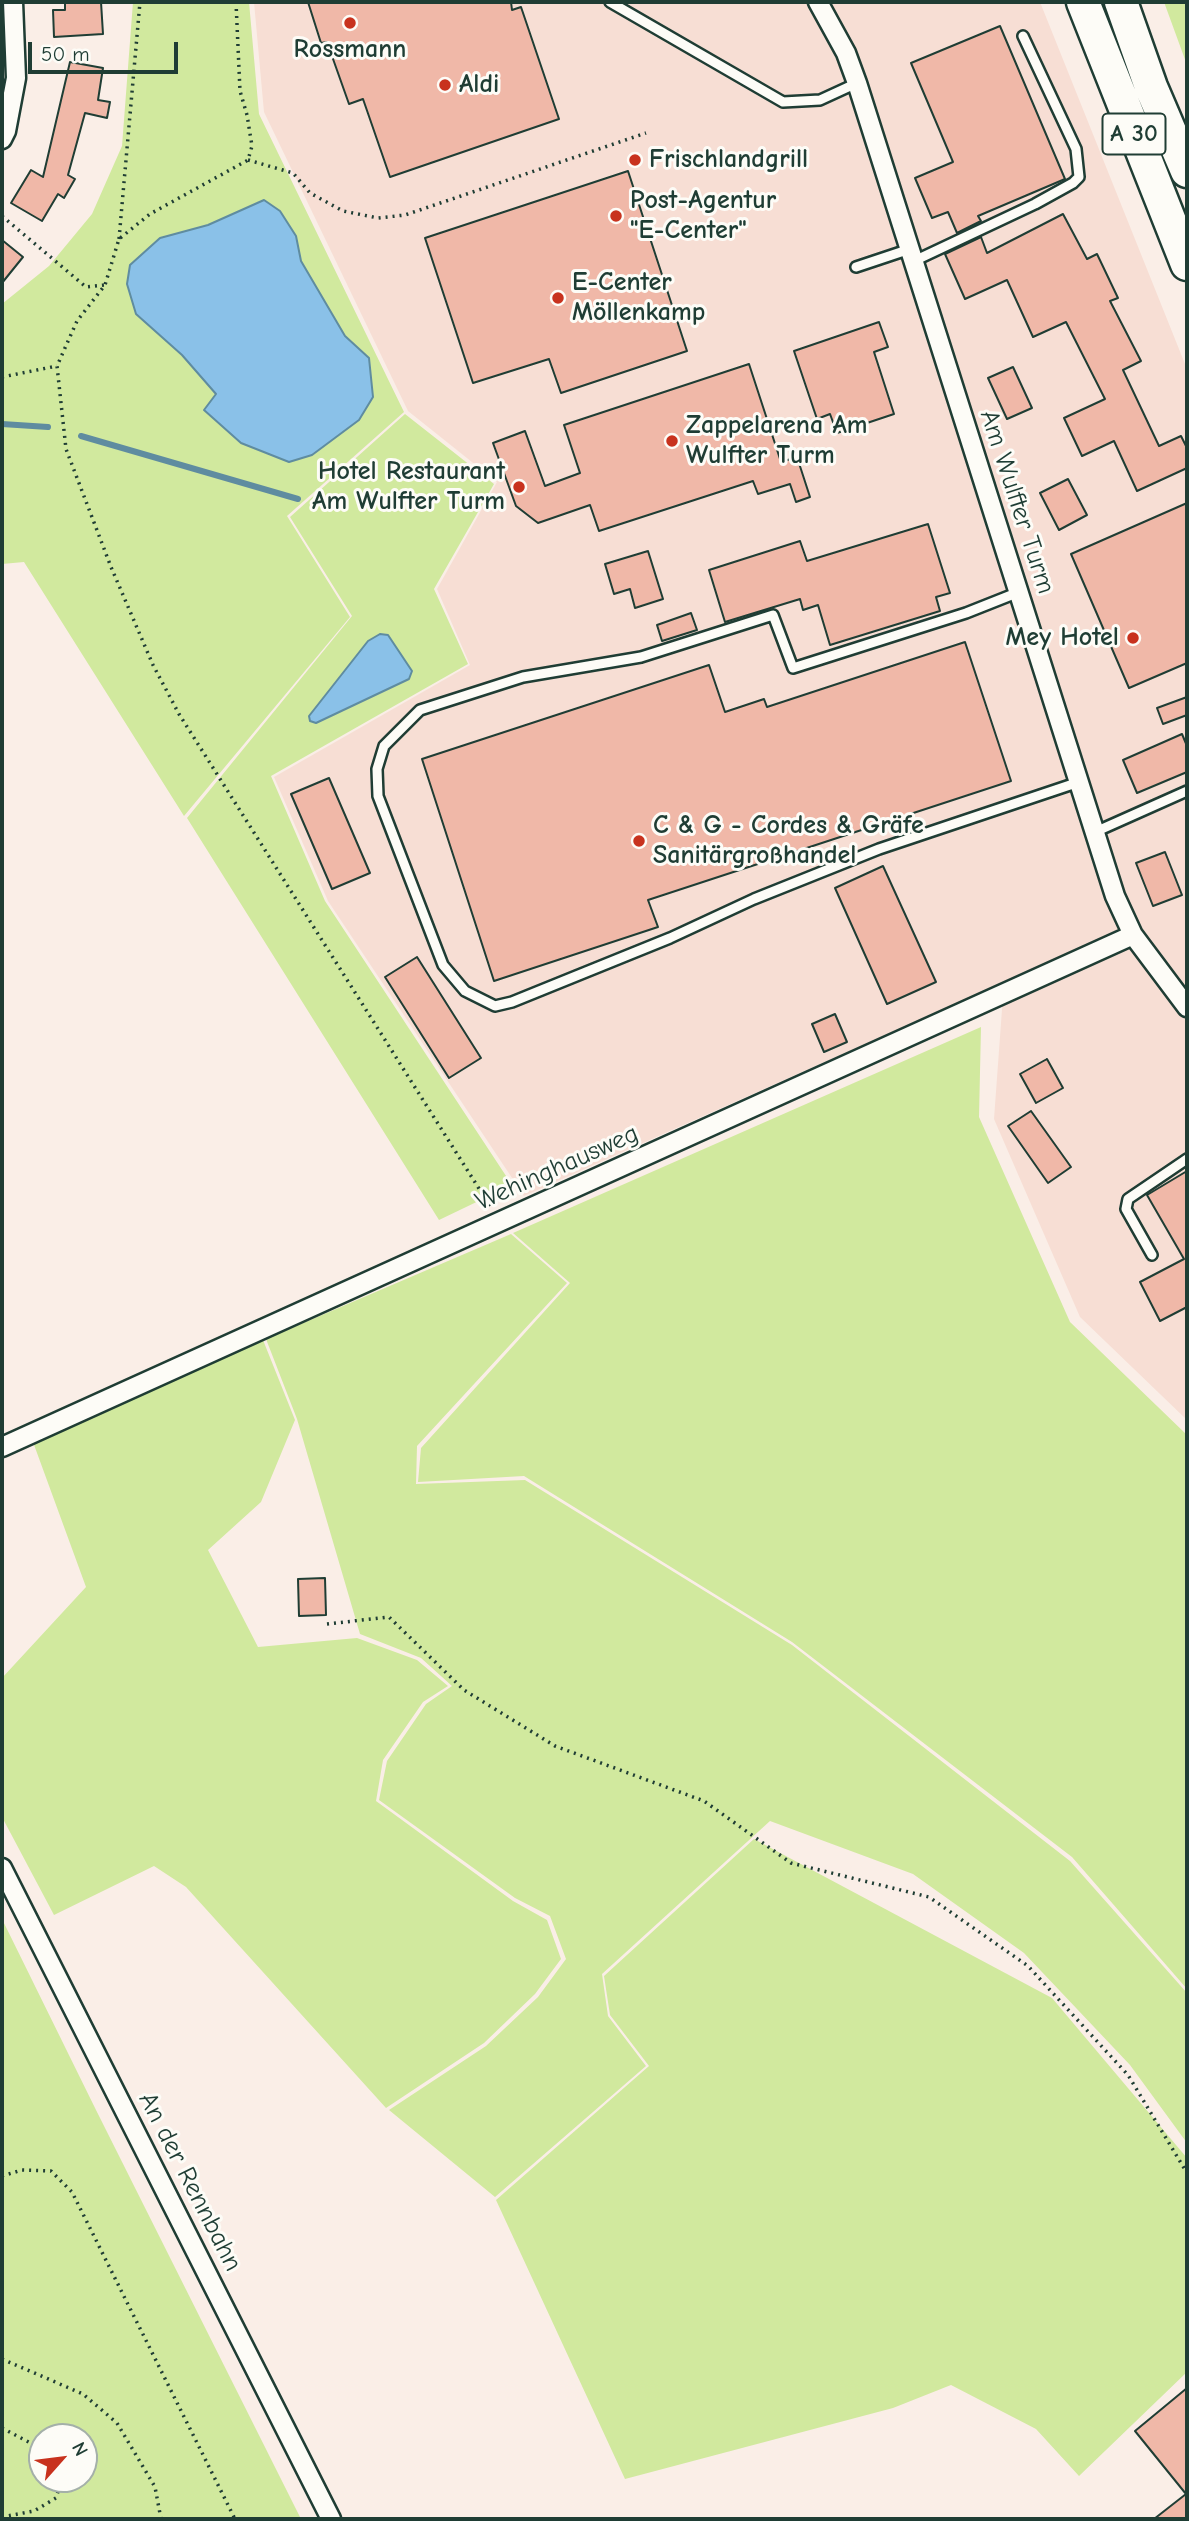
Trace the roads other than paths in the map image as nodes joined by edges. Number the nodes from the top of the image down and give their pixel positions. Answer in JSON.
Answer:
{"nodes":[{"id":1,"x":13,"y":2,"type":"edge"},
{"id":2,"x":610,"y":2,"type":"edge"},
{"id":3,"x":818,"y":2,"type":"edge"},
{"id":4,"x":1083,"y":2,"type":"edge"},
{"id":5,"x":1121,"y":2,"type":"edge"},
{"id":6,"x":1023,"y":36,"type":"dead end"},
{"id":7,"x":857,"y":83,"type":"junction"},
{"id":8,"x":1152,"y":86,"type":"junction"},
{"id":9,"x":2,"y":139,"type":"edge"},
{"id":10,"x":1187,"y":141,"type":"edge"},
{"id":11,"x":1187,"y":171,"type":"edge"},
{"id":12,"x":912,"y":255,"type":"junction"},
{"id":13,"x":1187,"y":264,"type":"edge"},
{"id":14,"x":856,"y":267,"type":"dead end"},
{"id":15,"x":1018,"y":592,"type":"junction"},
{"id":16,"x":1079,"y":782,"type":"junction"},
{"id":17,"x":1187,"y":791,"type":"edge"},
{"id":18,"x":1095,"y":832,"type":"junction"},
{"id":19,"x":1133,"y":936,"type":"junction"},
{"id":20,"x":1180,"y":989,"type":"edge"},
{"id":21,"x":1187,"y":1007,"type":"edge"},
{"id":22,"x":1187,"y":1159,"type":"edge"},
{"id":23,"x":1152,"y":1255,"type":"dead end"},
{"id":24,"x":2,"y":1447,"type":"edge"},
{"id":25,"x":2,"y":1868,"type":"edge"},
{"id":26,"x":331,"y":2519,"type":"edge"}],
"edges":[{"from":1,"to":9,"type":"street"},
{"from":2,"to":7,"type":"lane"},
{"from":3,"to":7,"type":"street","name":"Am Wulfter Turm"},
{"from":4,"to":13,"type":"highway","number":"A 30"},
{"from":5,"to":8,"type":"highway","number":"A 30"},
{"from":6,"to":12,"type":"lane"},
{"from":7,"to":12,"type":"street","name":"Am Wulfter Turm"},
{"from":8,"to":10,"type":"highway"},
{"from":8,"to":11,"type":"highway","number":"A 30"},
{"from":12,"to":14,"type":"lane"},
{"from":12,"to":15,"type":"street","name":"Am Wulfter Turm"},
{"from":15,"to":16,"type":"street","name":"Am Wulfter Turm"},
{"from":15,"to":16,"type":"lane"},
{"from":16,"to":18,"type":"street","name":"Am Wulfter Turm"},
{"from":17,"to":18,"type":"lane"},
{"from":18,"to":19,"type":"street","name":"Am Wulfter Turm"},
{"from":19,"to":20,"type":"street","name":"Am Wulfter Turm"},
{"from":19,"to":24,"type":"street","name":"Wehinghausweg"},
{"from":20,"to":21,"type":"street","name":"Am Wulfter Turm"},
{"from":22,"to":23,"type":"lane"},
{"from":25,"to":26,"type":"street","name":"An der Rennbahn"}]}
